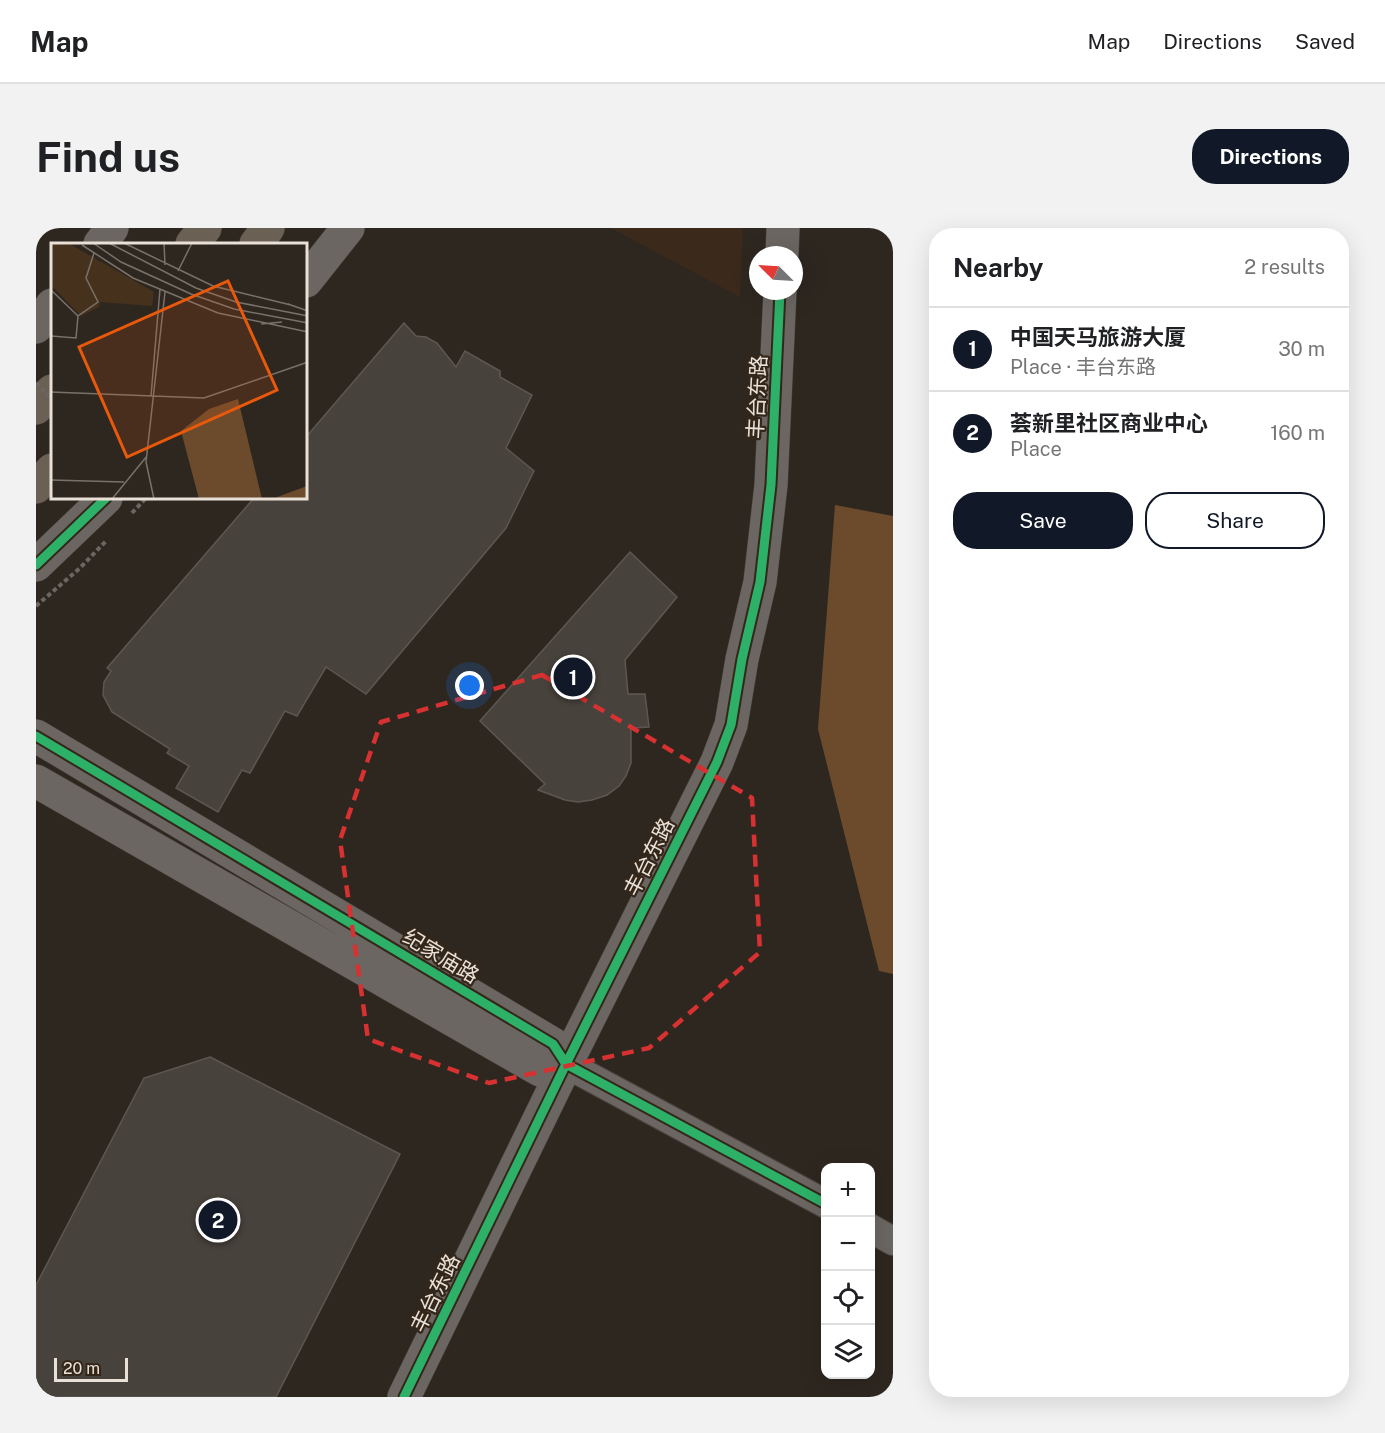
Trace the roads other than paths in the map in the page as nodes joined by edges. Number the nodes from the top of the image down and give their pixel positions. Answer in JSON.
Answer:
{"nodes":[{"id":1,"x":112,"y":228,"type":"edge"},
{"id":2,"x":206,"y":228,"type":"edge"},
{"id":3,"x":268,"y":228,"type":"edge"},
{"id":4,"x":348,"y":228,"type":"edge"},
{"id":5,"x":783,"y":228,"type":"edge"},
{"id":6,"x":101,"y":243,"type":"edge"},
{"id":7,"x":193,"y":243,"type":"edge"},
{"id":8,"x":257,"y":243,"type":"edge"},
{"id":9,"x":782,"y":246,"type":"edge"},
{"id":10,"x":308,"y":278,"type":"edge"},
{"id":11,"x":780,"y":300,"type":"edge"},
{"id":12,"x":51,"y":306,"type":"edge"},
{"id":13,"x":36,"y":327,"type":"edge"},
{"id":14,"x":51,"y":392,"type":"edge"},
{"id":15,"x":36,"y":408,"type":"edge"},
{"id":16,"x":51,"y":471,"type":"edge"},
{"id":17,"x":36,"y":487,"type":"edge"},
{"id":18,"x":104,"y":500,"type":"edge"},
{"id":19,"x":36,"y":565,"type":"edge"},
{"id":20,"x":36,"y":736,"type":"edge"},
{"id":21,"x":36,"y":781,"type":"edge"},
{"id":22,"x":553,"y":1060,"type":"junction"},
{"id":23,"x":821,"y":1202,"type":"edge"},
{"id":24,"x":875,"y":1231,"type":"edge"},
{"id":25,"x":893,"y":1241,"type":"edge"},
{"id":26,"x":380,"y":1397,"type":"edge"},
{"id":27,"x":404,"y":1397,"type":"edge"}],
"edges":[{"from":1,"to":6,"type":"street"},
{"from":2,"to":7,"type":"highway"},
{"from":3,"to":8,"type":"highway"},
{"from":4,"to":10,"type":"street"},
{"from":5,"to":9,"type":"street"},
{"from":11,"to":22,"type":"street","name":"丰台东路"},
{"from":12,"to":13,"type":"street"},
{"from":14,"to":15,"type":"highway"},
{"from":16,"to":17,"type":"highway"},
{"from":18,"to":19,"type":"street"},
{"from":20,"to":22,"type":"street","name":"纪家庙路"},
{"from":21,"to":22,"type":"street","name":"纪家庙路"},
{"from":22,"to":23,"type":"street","name":"纪家庙路"},
{"from":22,"to":26,"type":"street","name":"丰台东路"},
{"from":22,"to":27,"type":"street","name":"丰台东路"},
{"from":24,"to":25,"type":"street"}]}
